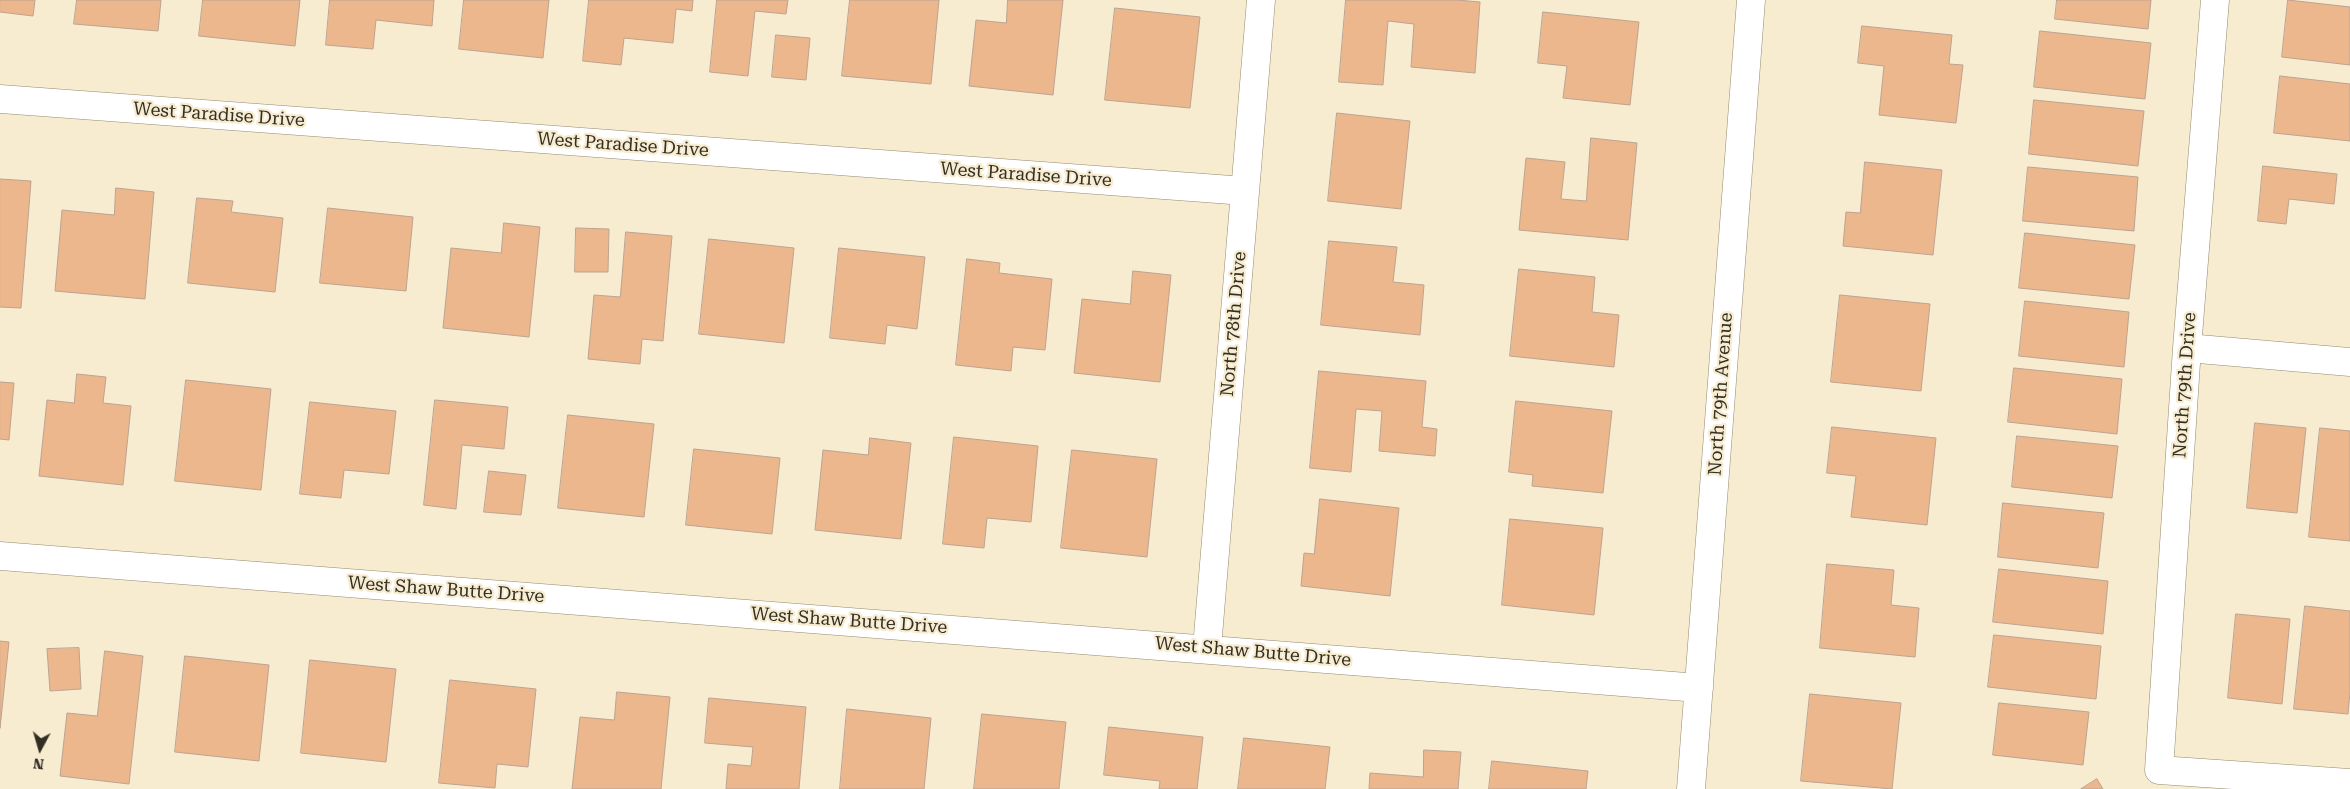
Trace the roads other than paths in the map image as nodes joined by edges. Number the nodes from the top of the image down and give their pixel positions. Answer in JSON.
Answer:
{"nodes":[{"id":1,"x":1261,"y":0,"type":"edge"},
{"id":2,"x":1751,"y":0,"type":"edge"},
{"id":3,"x":2216,"y":0,"type":"edge"},
{"id":4,"x":0,"y":99,"type":"edge"},
{"id":5,"x":1245,"y":191,"type":"junction"},
{"id":6,"x":2187,"y":348,"type":"junction"},
{"id":7,"x":2350,"y":362,"type":"edge"},
{"id":8,"x":0,"y":556,"type":"edge"},
{"id":9,"x":1207,"y":648,"type":"junction"},
{"id":10,"x":1699,"y":688,"type":"junction"},
{"id":11,"x":2350,"y":783,"type":"edge"},
{"id":12,"x":1691,"y":789,"type":"edge"}],
"edges":[{"from":1,"to":5,"type":"street","name":"North 78th Drive"},
{"from":2,"to":10,"type":"street","name":"North 79th Avenue"},
{"from":3,"to":6,"type":"street","name":"North 79th Drive"},
{"from":4,"to":5,"type":"street","name":"West Paradise Drive"},
{"from":5,"to":9,"type":"street","name":"North 78th Drive"},
{"from":6,"to":7,"type":"street"},
{"from":6,"to":11,"type":"street","name":"North 79th Drive"},
{"from":8,"to":9,"type":"street","name":"West Shaw Butte Drive"},
{"from":9,"to":10,"type":"street","name":"West Shaw Butte Drive"},
{"from":10,"to":12,"type":"street","name":"North 79th Avenue"}]}
